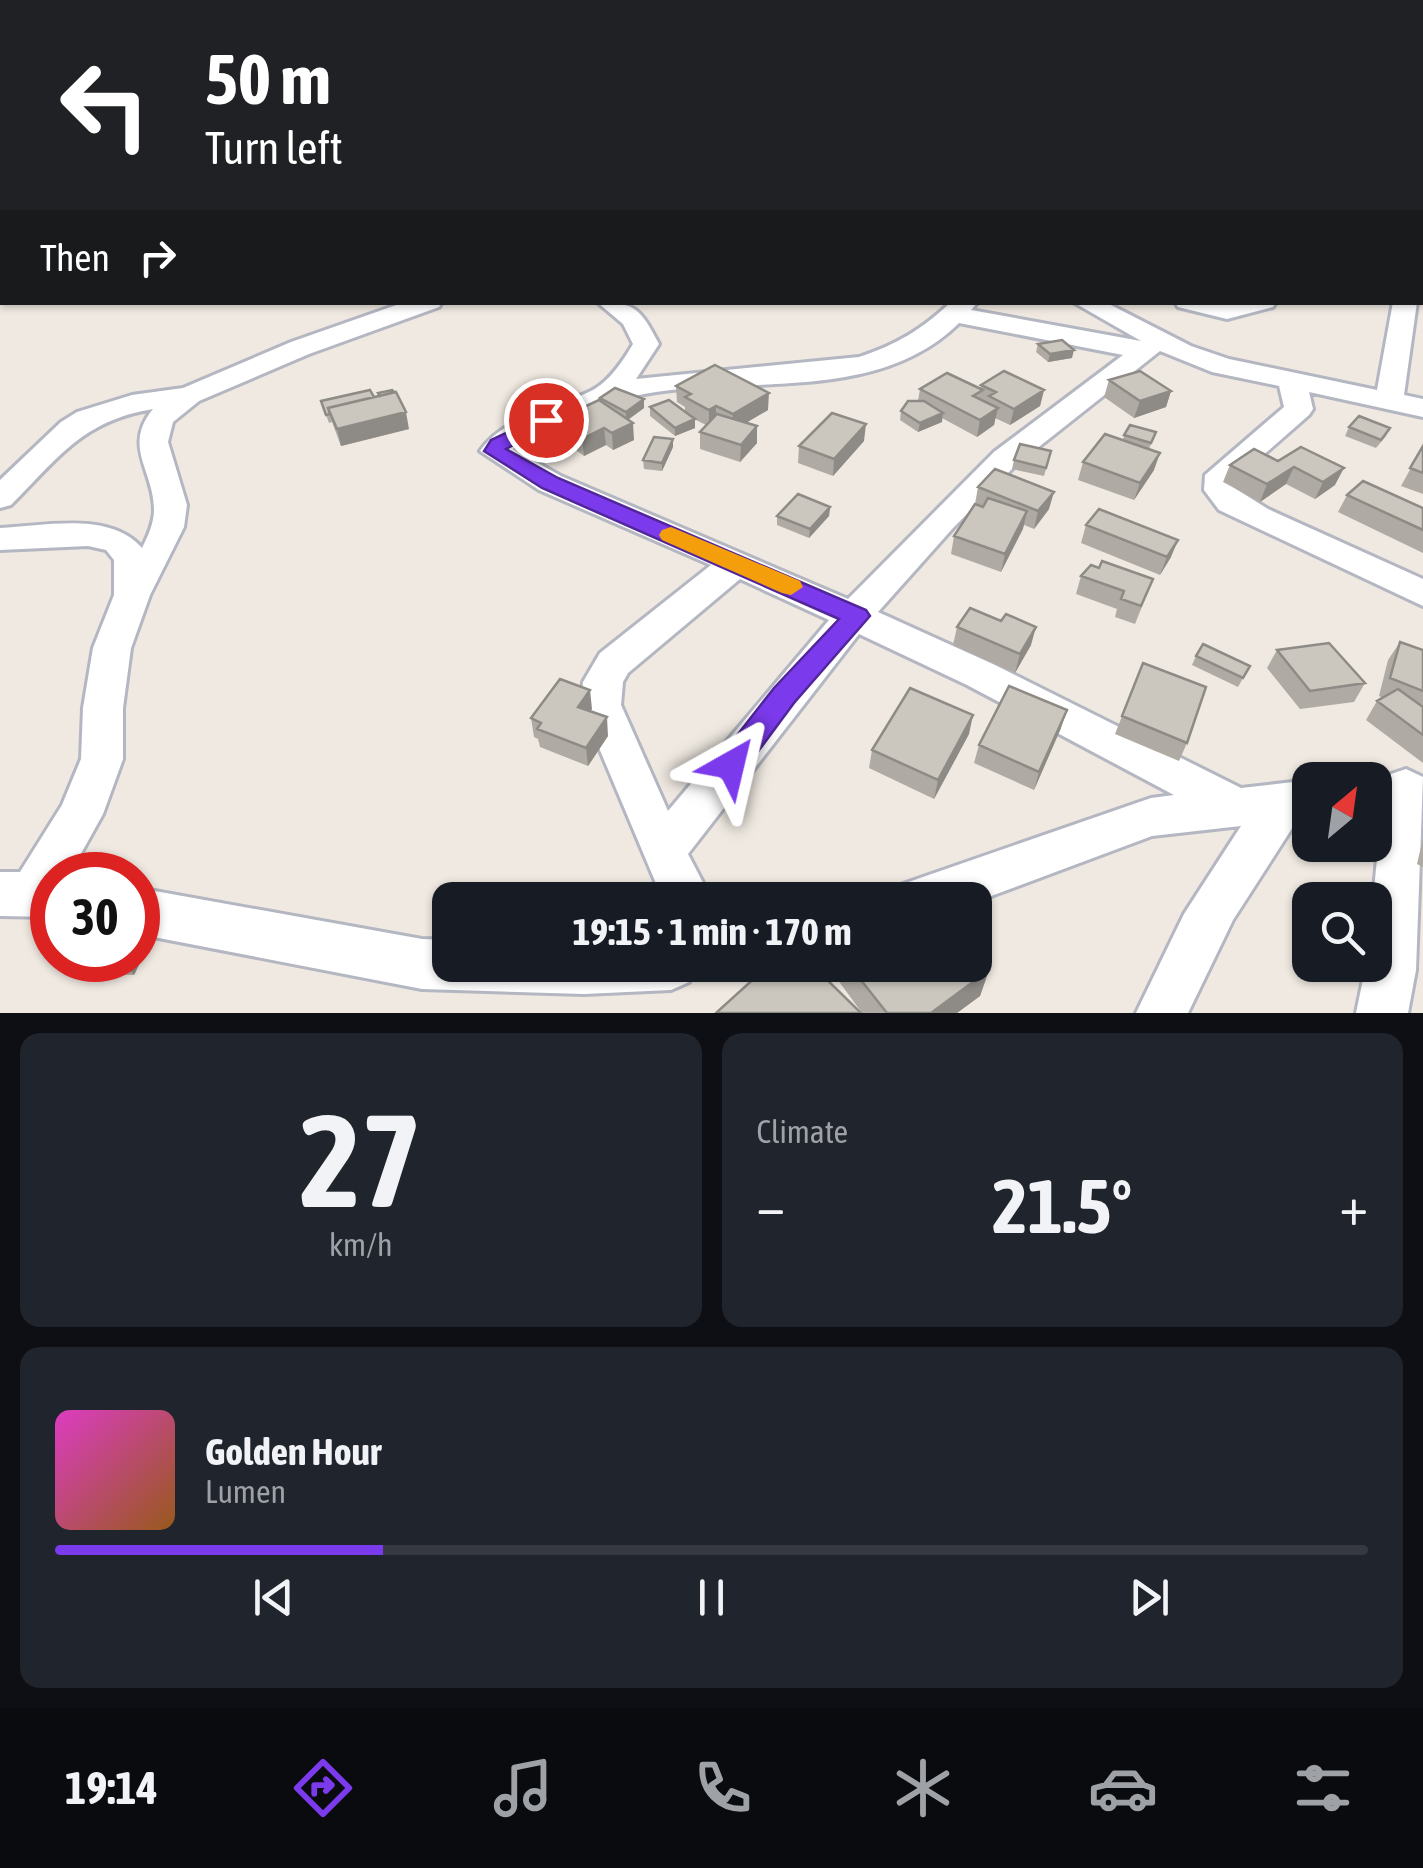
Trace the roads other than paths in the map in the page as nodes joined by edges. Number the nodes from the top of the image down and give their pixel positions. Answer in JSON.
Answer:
{"nodes":[{"id":1,"x":421,"y":305,"type":"edge"},
{"id":2,"x":613,"y":305,"type":"edge"},
{"id":3,"x":1090,"y":305,"type":"edge"},
{"id":4,"x":1181,"y":305,"type":"edge"},
{"id":5,"x":1197,"y":305,"type":"edge"},
{"id":6,"x":1253,"y":305,"type":"edge"},
{"id":7,"x":1405,"y":305,"type":"edge"},
{"id":8,"x":961,"y":309,"type":"edge"},
{"id":9,"x":1145,"y":340,"type":"junction"},
{"id":10,"x":1292,"y":381,"type":"junction"},
{"id":11,"x":606,"y":394,"type":"junction"},
{"id":12,"x":188,"y":395,"type":"junction"},
{"id":13,"x":1389,"y":402,"type":"junction"},
{"id":14,"x":1423,"y":408,"type":"edge"},
{"id":15,"x":0,"y":498,"type":"edge"},
{"id":16,"x":0,"y":539,"type":"edge"},
{"id":17,"x":736,"y":563,"type":"junction"},
{"id":18,"x":1423,"y":594,"type":"edge"},
{"id":19,"x":132,"y":595,"type":"junction"},
{"id":20,"x":857,"y":616,"type":"junction"},
{"id":21,"x":1401,"y":787,"type":"edge"},
{"id":22,"x":1277,"y":803,"type":"edge"},
{"id":23,"x":663,"y":852,"type":"junction"},
{"id":24,"x":679,"y":882,"type":"edge"},
{"id":25,"x":971,"y":882,"type":"edge"},
{"id":26,"x":29,"y":894,"type":"edge"},
{"id":27,"x":160,"y":915,"type":"edge"},
{"id":28,"x":432,"y":964,"type":"edge"},
{"id":29,"x":1162,"y":1013,"type":"edge"},
{"id":30,"x":1382,"y":1013,"type":"edge"}],
"edges":[{"from":1,"to":12,"type":"street"},
{"from":2,"to":11,"type":"street"},
{"from":3,"to":9,"type":"street"},
{"from":4,"to":9,"type":"street"},
{"from":5,"to":6,"type":"street"},
{"from":7,"to":13,"type":"street"},
{"from":8,"to":9,"type":"street"},
{"from":8,"to":11,"type":"street"},
{"from":9,"to":10,"type":"street"},
{"from":9,"to":20,"type":"street"},
{"from":10,"to":13,"type":"street"},
{"from":10,"to":18,"type":"street"},
{"from":11,"to":17,"type":"street"},
{"from":12,"to":15,"type":"street"},
{"from":12,"to":19,"type":"street"},
{"from":13,"to":14,"type":"street"},
{"from":16,"to":19,"type":"street"},
{"from":17,"to":20,"type":"street"},
{"from":17,"to":23,"type":"street"},
{"from":19,"to":26,"type":"street"},
{"from":20,"to":22,"type":"street"},
{"from":20,"to":23,"type":"street"},
{"from":21,"to":30,"type":"street"},
{"from":22,"to":25,"type":"street"},
{"from":22,"to":29,"type":"street"},
{"from":23,"to":24,"type":"street"},
{"from":27,"to":28,"type":"street"}]}
